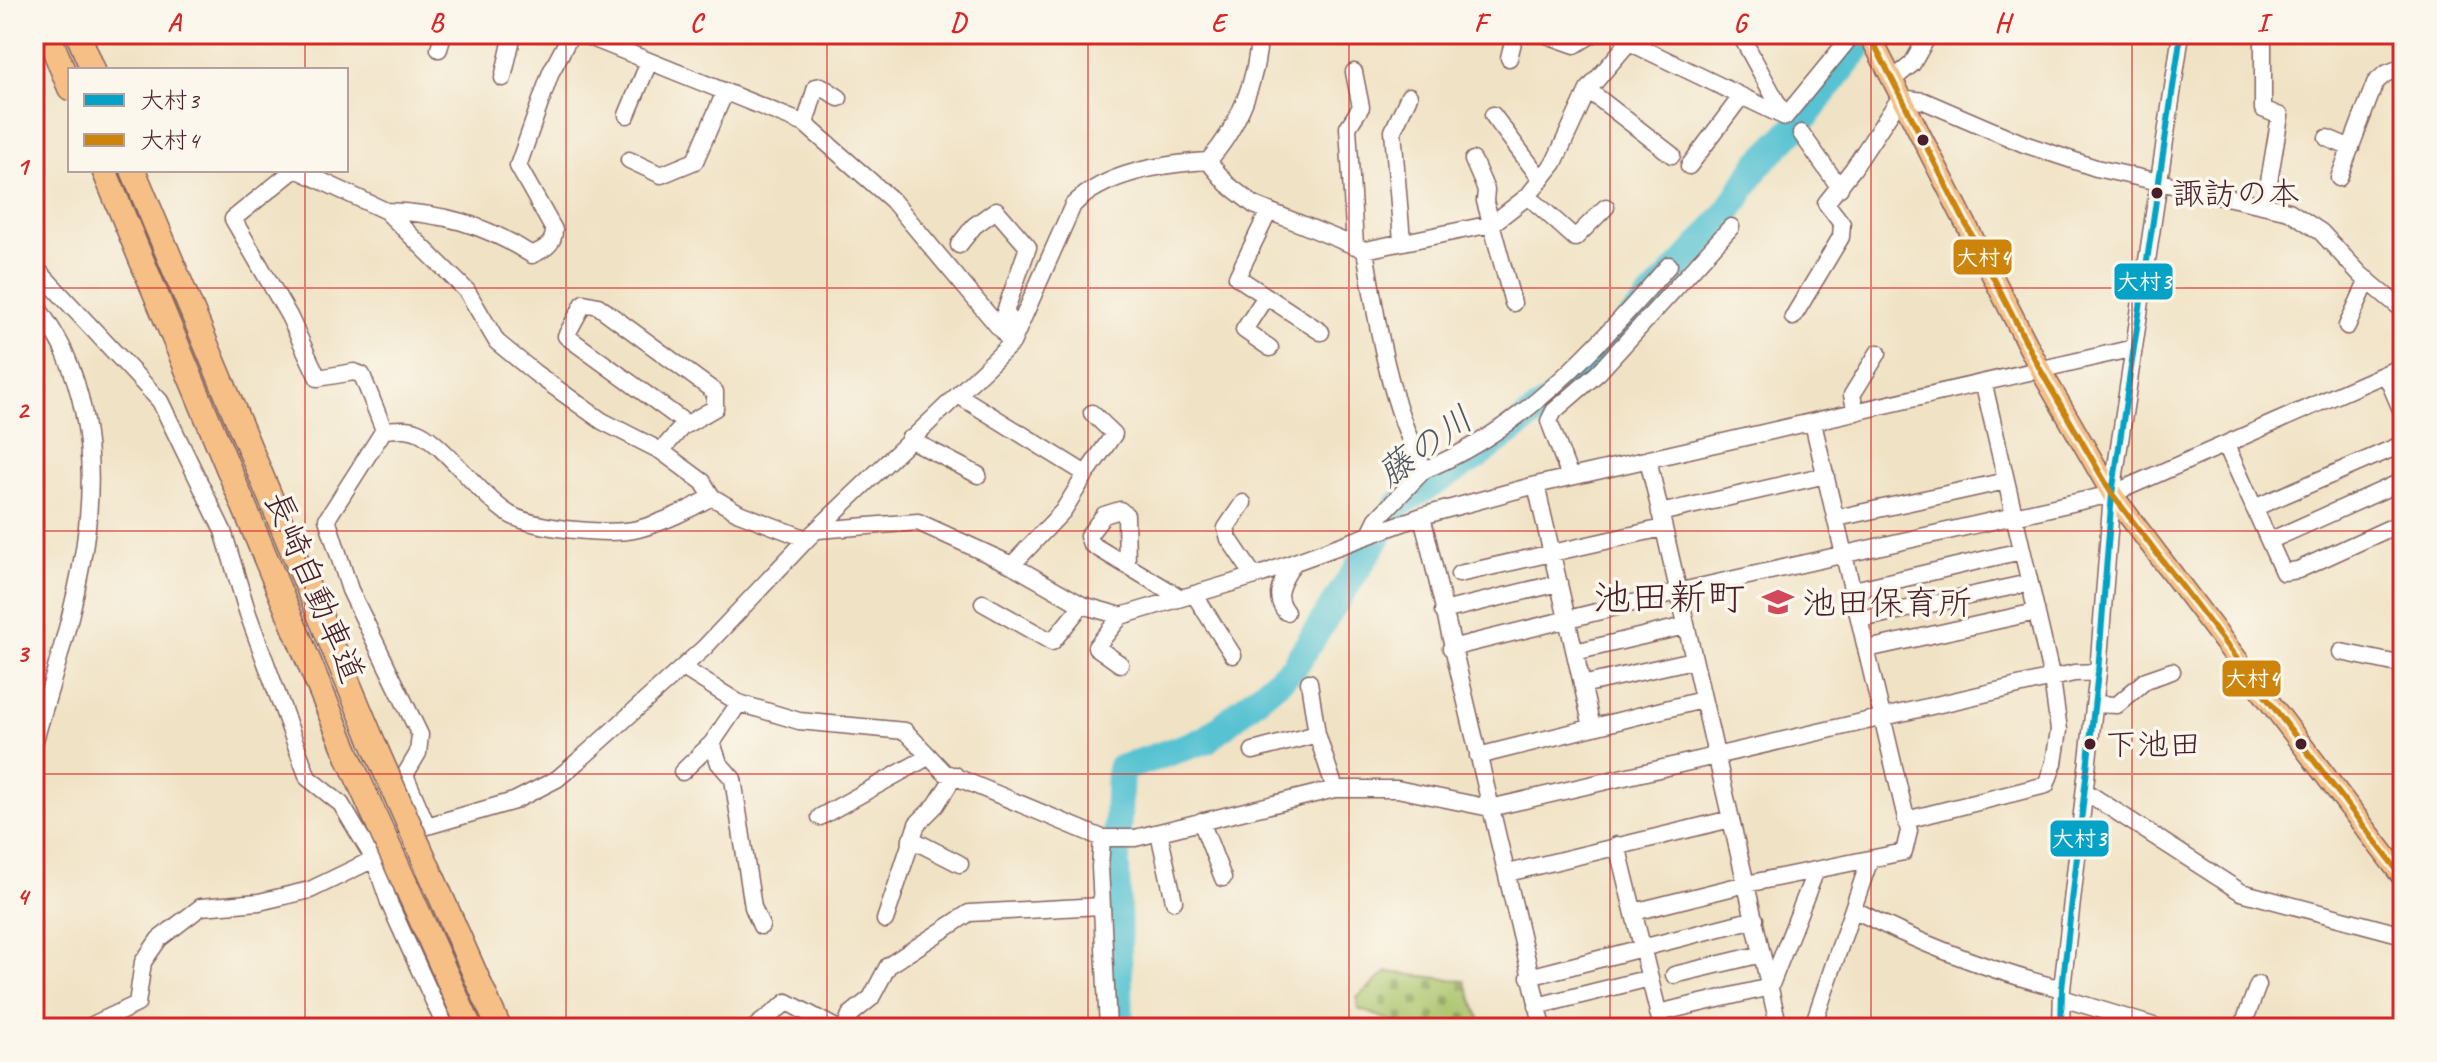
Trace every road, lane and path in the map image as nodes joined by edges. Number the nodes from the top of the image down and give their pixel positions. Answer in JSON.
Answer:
{"nodes":[{"id":1,"x":48,"y":34,"type":"edge"},
{"id":2,"x":78,"y":34,"type":"edge"},
{"id":3,"x":513,"y":34,"type":"edge"},
{"id":4,"x":571,"y":34,"type":"edge"},
{"id":5,"x":582,"y":34,"type":"edge"},
{"id":6,"x":1259,"y":34,"type":"edge"},
{"id":7,"x":1515,"y":34,"type":"edge"},
{"id":8,"x":1544,"y":34,"type":"edge"},
{"id":9,"x":1593,"y":34,"type":"edge"},
{"id":10,"x":1740,"y":34,"type":"edge"},
{"id":11,"x":1853,"y":34,"type":"edge"},
{"id":12,"x":1869,"y":34,"type":"edge"},
{"id":13,"x":1929,"y":34,"type":"edge"},
{"id":14,"x":2181,"y":34,"type":"edge"},
{"id":15,"x":2263,"y":34,"type":"edge"},
{"id":16,"x":1625,"y":38,"type":"edge"},
{"id":17,"x":1509,"y":58,"type":"dead end"},
{"id":18,"x":649,"y":62,"type":"junction"},
{"id":19,"x":2403,"y":67,"type":"edge"},
{"id":20,"x":92,"y":68,"type":"edge"},
{"id":21,"x":1354,"y":72,"type":"dead end"},
{"id":22,"x":503,"y":78,"type":"dead end"},
{"id":23,"x":1892,"y":82,"type":"junction"},
{"id":24,"x":68,"y":83,"type":"edge"},
{"id":25,"x":1588,"y":90,"type":"junction"},
{"id":26,"x":725,"y":92,"type":"junction"},
{"id":27,"x":1409,"y":96,"type":"dead end"},
{"id":28,"x":839,"y":98,"type":"dead end"},
{"id":29,"x":1740,"y":98,"type":"junction"},
{"id":30,"x":627,"y":115,"type":"dead end"},
{"id":31,"x":1493,"y":115,"type":"dead end"},
{"id":32,"x":1785,"y":117,"type":"junction"},
{"id":33,"x":805,"y":124,"type":"junction"},
{"id":34,"x":1801,"y":133,"type":"dead end"},
{"id":35,"x":2327,"y":138,"type":"dead end"},
{"id":36,"x":2351,"y":148,"type":"junction"},
{"id":37,"x":1672,"y":155,"type":"dead end"},
{"id":38,"x":629,"y":160,"type":"dead end"},
{"id":39,"x":1473,"y":160,"type":"dead end"},
{"id":40,"x":1208,"y":161,"type":"junction"},
{"id":41,"x":1689,"y":166,"type":"dead end"},
{"id":42,"x":105,"y":172,"type":"edge"},
{"id":43,"x":134,"y":172,"type":"edge"},
{"id":44,"x":293,"y":172,"type":"edge"},
{"id":45,"x":300,"y":172,"type":"edge"},
{"id":46,"x":1540,"y":178,"type":"junction"},
{"id":47,"x":2339,"y":178,"type":"dead end"},
{"id":48,"x":2162,"y":180,"type":"junction"},
{"id":49,"x":1840,"y":188,"type":"junction"},
{"id":50,"x":1528,"y":196,"type":"junction"},
{"id":51,"x":2265,"y":205,"type":"junction"},
{"id":52,"x":1606,"y":207,"type":"dead end"},
{"id":53,"x":386,"y":211,"type":"junction"},
{"id":54,"x":1269,"y":211,"type":"junction"},
{"id":55,"x":1492,"y":224,"type":"junction"},
{"id":56,"x":1731,"y":227,"type":"dead end"},
{"id":57,"x":1402,"y":241,"type":"junction"},
{"id":58,"x":959,"y":245,"type":"dead end"},
{"id":59,"x":1360,"y":248,"type":"junction"},
{"id":60,"x":1669,"y":265,"type":"dead end"},
{"id":61,"x":34,"y":266,"type":"edge"},
{"id":62,"x":2368,"y":280,"type":"junction"},
{"id":63,"x":1266,"y":296,"type":"junction"},
{"id":64,"x":34,"y":301,"type":"edge"},
{"id":65,"x":1513,"y":303,"type":"dead end"},
{"id":66,"x":2403,"y":310,"type":"edge"},
{"id":67,"x":1793,"y":317,"type":"dead end"},
{"id":68,"x":2347,"y":326,"type":"dead end"},
{"id":69,"x":1321,"y":332,"type":"dead end"},
{"id":70,"x":1015,"y":336,"type":"junction"},
{"id":71,"x":1270,"y":348,"type":"dead end"},
{"id":72,"x":2134,"y":348,"type":"junction"},
{"id":73,"x":1878,"y":353,"type":"dead end"},
{"id":74,"x":2403,"y":366,"type":"edge"},
{"id":75,"x":2041,"y":371,"type":"junction"},
{"id":76,"x":2386,"y":374,"type":"junction"},
{"id":77,"x":1984,"y":385,"type":"junction"},
{"id":78,"x":958,"y":395,"type":"junction"},
{"id":79,"x":1856,"y":412,"type":"junction"},
{"id":80,"x":1092,"y":413,"type":"dead end"},
{"id":81,"x":2403,"y":414,"type":"edge"},
{"id":82,"x":1813,"y":423,"type":"junction"},
{"id":83,"x":687,"y":424,"type":"junction"},
{"id":84,"x":384,"y":430,"type":"junction"},
{"id":85,"x":909,"y":439,"type":"junction"},
{"id":86,"x":2403,"y":444,"type":"edge"},
{"id":87,"x":2226,"y":445,"type":"junction"},
{"id":88,"x":661,"y":451,"type":"junction"},
{"id":89,"x":1648,"y":459,"type":"junction"},
{"id":90,"x":1424,"y":470,"type":"junction"},
{"id":91,"x":1086,"y":474,"type":"junction"},
{"id":92,"x":978,"y":475,"type":"dead end"},
{"id":93,"x":1826,"y":475,"type":"junction"},
{"id":94,"x":1570,"y":477,"type":"junction"},
{"id":95,"x":2006,"y":481,"type":"junction"},
{"id":96,"x":2403,"y":481,"type":"edge"},
{"id":97,"x":1536,"y":485,"type":"junction"},
{"id":98,"x":2112,"y":494,"type":"junction"},
{"id":99,"x":712,"y":497,"type":"junction"},
{"id":100,"x":1243,"y":503,"type":"dead end"},
{"id":101,"x":2254,"y":508,"type":"junction"},
{"id":102,"x":1422,"y":516,"type":"junction"},
{"id":103,"x":2014,"y":517,"type":"junction"},
{"id":104,"x":1837,"y":518,"type":"junction"},
{"id":105,"x":1661,"y":521,"type":"junction"},
{"id":106,"x":2403,"y":522,"type":"edge"},
{"id":107,"x":1370,"y":533,"type":"junction"},
{"id":108,"x":813,"y":534,"type":"junction"},
{"id":109,"x":2269,"y":541,"type":"junction"},
{"id":110,"x":2021,"y":551,"type":"junction"},
{"id":111,"x":1552,"y":552,"type":"junction"},
{"id":112,"x":1845,"y":555,"type":"junction"},
{"id":113,"x":1294,"y":562,"type":"junction"},
{"id":114,"x":1012,"y":565,"type":"junction"},
{"id":115,"x":1127,"y":565,"type":"dead end"},
{"id":116,"x":1459,"y":574,"type":"dead end"},
{"id":117,"x":1254,"y":576,"type":"junction"},
{"id":118,"x":1559,"y":583,"type":"junction"},
{"id":119,"x":2029,"y":583,"type":"junction"},
{"id":120,"x":1854,"y":590,"type":"junction"},
{"id":121,"x":1677,"y":592,"type":"junction"},
{"id":122,"x":1188,"y":596,"type":"junction"},
{"id":123,"x":983,"y":603,"type":"dead end"},
{"id":124,"x":1082,"y":605,"type":"junction"},
{"id":125,"x":1443,"y":611,"type":"junction"},
{"id":126,"x":1286,"y":612,"type":"dead end"},
{"id":127,"x":2036,"y":612,"type":"junction"},
{"id":128,"x":1121,"y":616,"type":"junction"},
{"id":129,"x":1568,"y":618,"type":"junction"},
{"id":130,"x":1861,"y":619,"type":"junction"},
{"id":131,"x":1685,"y":626,"type":"junction"},
{"id":132,"x":1451,"y":648,"type":"junction"},
{"id":133,"x":1867,"y":649,"type":"junction"},
{"id":134,"x":1575,"y":652,"type":"junction"},
{"id":135,"x":2341,"y":652,"type":"dead end"},
{"id":136,"x":1233,"y":655,"type":"dead end"},
{"id":137,"x":1693,"y":660,"type":"junction"},
{"id":138,"x":1120,"y":664,"type":"dead end"},
{"id":139,"x":2403,"y":665,"type":"edge"},
{"id":140,"x":683,"y":668,"type":"junction"},
{"id":141,"x":2172,"y":671,"type":"dead end"},
{"id":142,"x":2098,"y":672,"type":"junction"},
{"id":143,"x":2052,"y":679,"type":"junction"},
{"id":144,"x":1309,"y":682,"type":"dead end"},
{"id":145,"x":1582,"y":685,"type":"junction"},
{"id":146,"x":1702,"y":700,"type":"junction"},
{"id":147,"x":739,"y":703,"type":"junction"},
{"id":148,"x":2095,"y":704,"type":"junction"},
{"id":149,"x":1883,"y":719,"type":"junction"},
{"id":150,"x":1592,"y":727,"type":"junction"},
{"id":151,"x":1317,"y":734,"type":"junction"},
{"id":152,"x":712,"y":743,"type":"junction"},
{"id":153,"x":34,"y":744,"type":"edge"},
{"id":154,"x":1253,"y":751,"type":"dead end"},
{"id":155,"x":1714,"y":754,"type":"junction"},
{"id":156,"x":1478,"y":756,"type":"junction"},
{"id":157,"x":928,"y":757,"type":"junction"},
{"id":158,"x":682,"y":772,"type":"dead end"},
{"id":159,"x":955,"y":775,"type":"junction"},
{"id":160,"x":1335,"y":789,"type":"junction"},
{"id":161,"x":2086,"y":792,"type":"junction"},
{"id":162,"x":1490,"y":808,"type":"junction"},
{"id":163,"x":820,"y":817,"type":"dead end"},
{"id":164,"x":1731,"y":819,"type":"junction"},
{"id":165,"x":1906,"y":820,"type":"junction"},
{"id":166,"x":1201,"y":821,"type":"junction"},
{"id":167,"x":427,"y":826,"type":"junction"},
{"id":168,"x":1159,"y":833,"type":"junction"},
{"id":169,"x":1104,"y":838,"type":"junction"},
{"id":170,"x":911,"y":839,"type":"junction"},
{"id":171,"x":1617,"y":845,"type":"junction"},
{"id":172,"x":374,"y":859,"type":"junction"},
{"id":173,"x":1870,"y":859,"type":"junction"},
{"id":174,"x":960,"y":864,"type":"dead end"},
{"id":175,"x":1816,"y":870,"type":"junction"},
{"id":176,"x":1508,"y":873,"type":"junction"},
{"id":177,"x":1223,"y":878,"type":"dead end"},
{"id":178,"x":2403,"y":878,"type":"edge"},
{"id":179,"x":1746,"y":884,"type":"junction"},
{"id":180,"x":1174,"y":901,"type":"dead end"},
{"id":181,"x":1101,"y":906,"type":"junction"},
{"id":182,"x":1855,"y":910,"type":"junction"},
{"id":183,"x":1634,"y":912,"type":"junction"},
{"id":184,"x":1755,"y":919,"type":"junction"},
{"id":185,"x":885,"y":920,"type":"dead end"},
{"id":186,"x":761,"y":926,"type":"dead end"},
{"id":187,"x":2403,"y":935,"type":"edge"},
{"id":188,"x":1642,"y":947,"type":"junction"},
{"id":189,"x":1762,"y":954,"type":"junction"},
{"id":190,"x":1674,"y":975,"type":"dead end"},
{"id":191,"x":1529,"y":977,"type":"junction"},
{"id":192,"x":1650,"y":978,"type":"junction"},
{"id":193,"x":2258,"y":985,"type":"dead end"},
{"id":194,"x":1770,"y":987,"type":"junction"},
{"id":195,"x":2062,"y":993,"type":"junction"},
{"id":196,"x":1537,"y":1006,"type":"junction"},
{"id":197,"x":1660,"y":1021,"type":"edge"},
{"id":198,"x":1104,"y":1027,"type":"edge"},
{"id":199,"x":86,"y":1028,"type":"edge"},
{"id":200,"x":446,"y":1028,"type":"edge"},
{"id":201,"x":470,"y":1028,"type":"edge"},
{"id":202,"x":499,"y":1028,"type":"edge"},
{"id":203,"x":754,"y":1028,"type":"edge"},
{"id":204,"x":836,"y":1028,"type":"edge"},
{"id":205,"x":845,"y":1028,"type":"edge"},
{"id":206,"x":1543,"y":1028,"type":"edge"},
{"id":207,"x":1779,"y":1028,"type":"edge"},
{"id":208,"x":1812,"y":1028,"type":"edge"},
{"id":209,"x":2061,"y":1028,"type":"edge"},
{"id":210,"x":2160,"y":1028,"type":"edge"},
{"id":211,"x":2242,"y":1028,"type":"edge"}],
"edges":[{"from":1,"to":24,"type":"highway"},
{"from":2,"to":20,"type":"highway"},
{"from":3,"to":22,"type":"street"},
{"from":4,"to":53,"type":"street"},
{"from":5,"to":18,"type":"street"},
{"from":6,"to":40,"type":"street"},
{"from":7,"to":17,"type":"street"},
{"from":8,"to":9,"type":"street"},
{"from":10,"to":32,"type":"street"},
{"from":11,"to":32,"type":"street"},
{"from":12,"to":23,"type":"main road"},
{"from":13,"to":23,"type":"street"},
{"from":14,"to":48,"type":"street"},
{"from":15,"to":51,"type":"street"},
{"from":16,"to":25,"type":"street"},
{"from":16,"to":29,"type":"street"},
{"from":18,"to":26,"type":"street"},
{"from":18,"to":30,"type":"street"},
{"from":19,"to":36,"type":"street"},
{"from":21,"to":59,"type":"street"},
{"from":23,"to":48,"type":"street"},
{"from":23,"to":49,"type":"street"},
{"from":23,"to":75,"type":"main road"},
{"from":25,"to":37,"type":"street"},
{"from":25,"to":46,"type":"street"},
{"from":26,"to":33,"type":"street"},
{"from":26,"to":38,"type":"street"},
{"from":27,"to":57,"type":"street"},
{"from":28,"to":33,"type":"street"},
{"from":29,"to":32,"type":"street"},
{"from":29,"to":41,"type":"street"},
{"from":31,"to":46,"type":"street"},
{"from":33,"to":70,"type":"street"},
{"from":34,"to":49,"type":"street"},
{"from":35,"to":36,"type":"street"},
{"from":36,"to":47,"type":"street"},
{"from":39,"to":55,"type":"street"},
{"from":40,"to":54,"type":"street"},
{"from":40,"to":70,"type":"street"},
{"from":42,"to":201,"type":"highway","name":"長崎自動車道","bridge":true},
{"from":43,"to":202,"type":"highway","name":"長崎自動車道","bridge":true},
{"from":44,"to":84,"type":"street"},
{"from":45,"to":53,"type":"street"},
{"from":46,"to":50,"type":"street"},
{"from":48,"to":51,"type":"street"},
{"from":48,"to":72,"type":"street"},
{"from":49,"to":67,"type":"street"},
{"from":50,"to":52,"type":"street"},
{"from":50,"to":55,"type":"street"},
{"from":51,"to":62,"type":"street"},
{"from":53,"to":88,"type":"street"},
{"from":54,"to":59,"type":"street"},
{"from":54,"to":63,"type":"street"},
{"from":55,"to":57,"type":"street"},
{"from":55,"to":65,"type":"street"},
{"from":56,"to":94,"type":"street"},
{"from":57,"to":59,"type":"street"},
{"from":58,"to":70,"type":"street"},
{"from":59,"to":90,"type":"street"},
{"from":60,"to":90,"type":"street"},
{"from":61,"to":172,"type":"street"},
{"from":62,"to":66,"type":"street"},
{"from":62,"to":68,"type":"street"},
{"from":63,"to":69,"type":"street"},
{"from":63,"to":71,"type":"street"},
{"from":64,"to":153,"type":"street"},
{"from":70,"to":78,"type":"street"},
{"from":72,"to":75,"type":"street"},
{"from":72,"to":98,"type":"street"},
{"from":73,"to":79,"type":"street"},
{"from":74,"to":76,"type":"street"},
{"from":75,"to":77,"type":"street"},
{"from":75,"to":98,"type":"main road"},
{"from":76,"to":81,"type":"street"},
{"from":76,"to":87,"type":"street"},
{"from":77,"to":79,"type":"street"},
{"from":77,"to":95,"type":"street"},
{"from":78,"to":85,"type":"street"},
{"from":78,"to":91,"type":"street"},
{"from":79,"to":82,"type":"street"},
{"from":80,"to":91,"type":"street"},
{"from":82,"to":89,"type":"street"},
{"from":82,"to":93,"type":"street"},
{"from":83,"to":83,"type":"street"},
{"from":83,"to":88,"type":"street"},
{"from":84,"to":99,"type":"street"},
{"from":84,"to":167,"type":"street"},
{"from":85,"to":92,"type":"street"},
{"from":85,"to":108,"type":"street"},
{"from":86,"to":101,"type":"street"},
{"from":87,"to":98,"type":"street"},
{"from":87,"to":101,"type":"street"},
{"from":88,"to":99,"type":"street"},
{"from":89,"to":94,"type":"street"},
{"from":89,"to":105,"type":"street"},
{"from":90,"to":107,"type":"street"},
{"from":91,"to":114,"type":"street"},
{"from":93,"to":104,"type":"street"},
{"from":93,"to":105,"type":"street"},
{"from":94,"to":97,"type":"street"},
{"from":95,"to":103,"type":"street"},
{"from":95,"to":104,"type":"street"},
{"from":96,"to":109,"type":"street"},
{"from":97,"to":102,"type":"street"},
{"from":97,"to":111,"type":"street"},
{"from":98,"to":103,"type":"street"},
{"from":98,"to":142,"type":"street"},
{"from":98,"to":178,"type":"main road"},
{"from":99,"to":108,"type":"street"},
{"from":100,"to":117,"type":"street"},
{"from":101,"to":109,"type":"street"},
{"from":102,"to":107,"type":"street"},
{"from":102,"to":125,"type":"street"},
{"from":103,"to":110,"type":"street"},
{"from":103,"to":112,"type":"street"},
{"from":104,"to":112,"type":"street"},
{"from":105,"to":111,"type":"street"},
{"from":105,"to":121,"type":"street"},
{"from":106,"to":109,"type":"street"},
{"from":107,"to":113,"type":"street"},
{"from":108,"to":114,"type":"street"},
{"from":108,"to":140,"type":"street"},
{"from":110,"to":119,"type":"street"},
{"from":110,"to":120,"type":"street"},
{"from":111,"to":116,"type":"street"},
{"from":111,"to":118,"type":"street"},
{"from":112,"to":120,"type":"street"},
{"from":112,"to":121,"type":"street"},
{"from":113,"to":117,"type":"street"},
{"from":113,"to":126,"type":"street"},
{"from":114,"to":124,"type":"street"},
{"from":115,"to":122,"type":"street"},
{"from":117,"to":122,"type":"street"},
{"from":118,"to":125,"type":"street"},
{"from":118,"to":129,"type":"street"},
{"from":119,"to":127,"type":"street"},
{"from":119,"to":130,"type":"street"},
{"from":120,"to":130,"type":"street"},
{"from":121,"to":129,"type":"street"},
{"from":121,"to":131,"type":"street"},
{"from":122,"to":128,"type":"street"},
{"from":122,"to":136,"type":"street"},
{"from":123,"to":124,"type":"street"},
{"from":124,"to":128,"type":"street"},
{"from":125,"to":132,"type":"street"},
{"from":127,"to":133,"type":"street"},
{"from":127,"to":143,"type":"street"},
{"from":128,"to":138,"type":"street"},
{"from":129,"to":132,"type":"street"},
{"from":129,"to":134,"type":"street"},
{"from":130,"to":133,"type":"street"},
{"from":131,"to":134,"type":"street"},
{"from":131,"to":137,"type":"street"},
{"from":132,"to":156,"type":"street"},
{"from":133,"to":149,"type":"street"},
{"from":134,"to":145,"type":"street"},
{"from":135,"to":139,"type":"street"},
{"from":137,"to":145,"type":"street"},
{"from":137,"to":146,"type":"street"},
{"from":140,"to":147,"type":"street"},
{"from":140,"to":167,"type":"street"},
{"from":141,"to":148,"type":"street"},
{"from":142,"to":143,"type":"street"},
{"from":142,"to":148,"type":"street"},
{"from":143,"to":149,"type":"street"},
{"from":143,"to":165,"type":"street"},
{"from":144,"to":151,"type":"street"},
{"from":145,"to":150,"type":"street"},
{"from":146,"to":150,"type":"street"},
{"from":146,"to":155,"type":"street"},
{"from":147,"to":152,"type":"street"},
{"from":147,"to":157,"type":"street"},
{"from":148,"to":161,"type":"street"},
{"from":149,"to":155,"type":"street"},
{"from":149,"to":165,"type":"street"},
{"from":150,"to":156,"type":"street"},
{"from":151,"to":154,"type":"street"},
{"from":151,"to":160,"type":"street"},
{"from":152,"to":158,"type":"street"},
{"from":152,"to":186,"type":"street"},
{"from":155,"to":162,"type":"street"},
{"from":155,"to":164,"type":"street"},
{"from":156,"to":162,"type":"street"},
{"from":157,"to":159,"type":"street"},
{"from":157,"to":163,"type":"street"},
{"from":159,"to":169,"type":"street"},
{"from":159,"to":170,"type":"street"},
{"from":160,"to":162,"type":"street"},
{"from":160,"to":166,"type":"street"},
{"from":161,"to":187,"type":"street"},
{"from":161,"to":195,"type":"street"},
{"from":162,"to":176,"type":"street"},
{"from":164,"to":171,"type":"street"},
{"from":164,"to":179,"type":"street"},
{"from":165,"to":173,"type":"street"},
{"from":166,"to":168,"type":"street"},
{"from":166,"to":177,"type":"street"},
{"from":167,"to":172,"type":"street"},
{"from":168,"to":169,"type":"street"},
{"from":168,"to":180,"type":"street"},
{"from":169,"to":181,"type":"street"},
{"from":170,"to":174,"type":"street"},
{"from":170,"to":185,"type":"street"},
{"from":171,"to":176,"type":"street"},
{"from":171,"to":183,"type":"street"},
{"from":172,"to":199,"type":"street"},
{"from":172,"to":200,"type":"street"},
{"from":173,"to":175,"type":"street"},
{"from":173,"to":182,"type":"street"},
{"from":175,"to":179,"type":"street"},
{"from":175,"to":194,"type":"street"},
{"from":176,"to":191,"type":"street"},
{"from":179,"to":183,"type":"street"},
{"from":179,"to":184,"type":"street"},
{"from":181,"to":198,"type":"street"},
{"from":181,"to":205,"type":"street"},
{"from":182,"to":195,"type":"street"},
{"from":182,"to":208,"type":"street"},
{"from":183,"to":188,"type":"street"},
{"from":184,"to":188,"type":"street"},
{"from":184,"to":189,"type":"street"},
{"from":188,"to":191,"type":"street"},
{"from":188,"to":192,"type":"street"},
{"from":189,"to":190,"type":"street"},
{"from":189,"to":194,"type":"street"},
{"from":191,"to":196,"type":"street"},
{"from":192,"to":196,"type":"street"},
{"from":192,"to":197,"type":"street"},
{"from":193,"to":211,"type":"street"},
{"from":194,"to":197,"type":"street"},
{"from":194,"to":207,"type":"street"},
{"from":195,"to":209,"type":"street"},
{"from":195,"to":210,"type":"street"},
{"from":196,"to":206,"type":"street"},
{"from":203,"to":204,"type":"street"}]}
